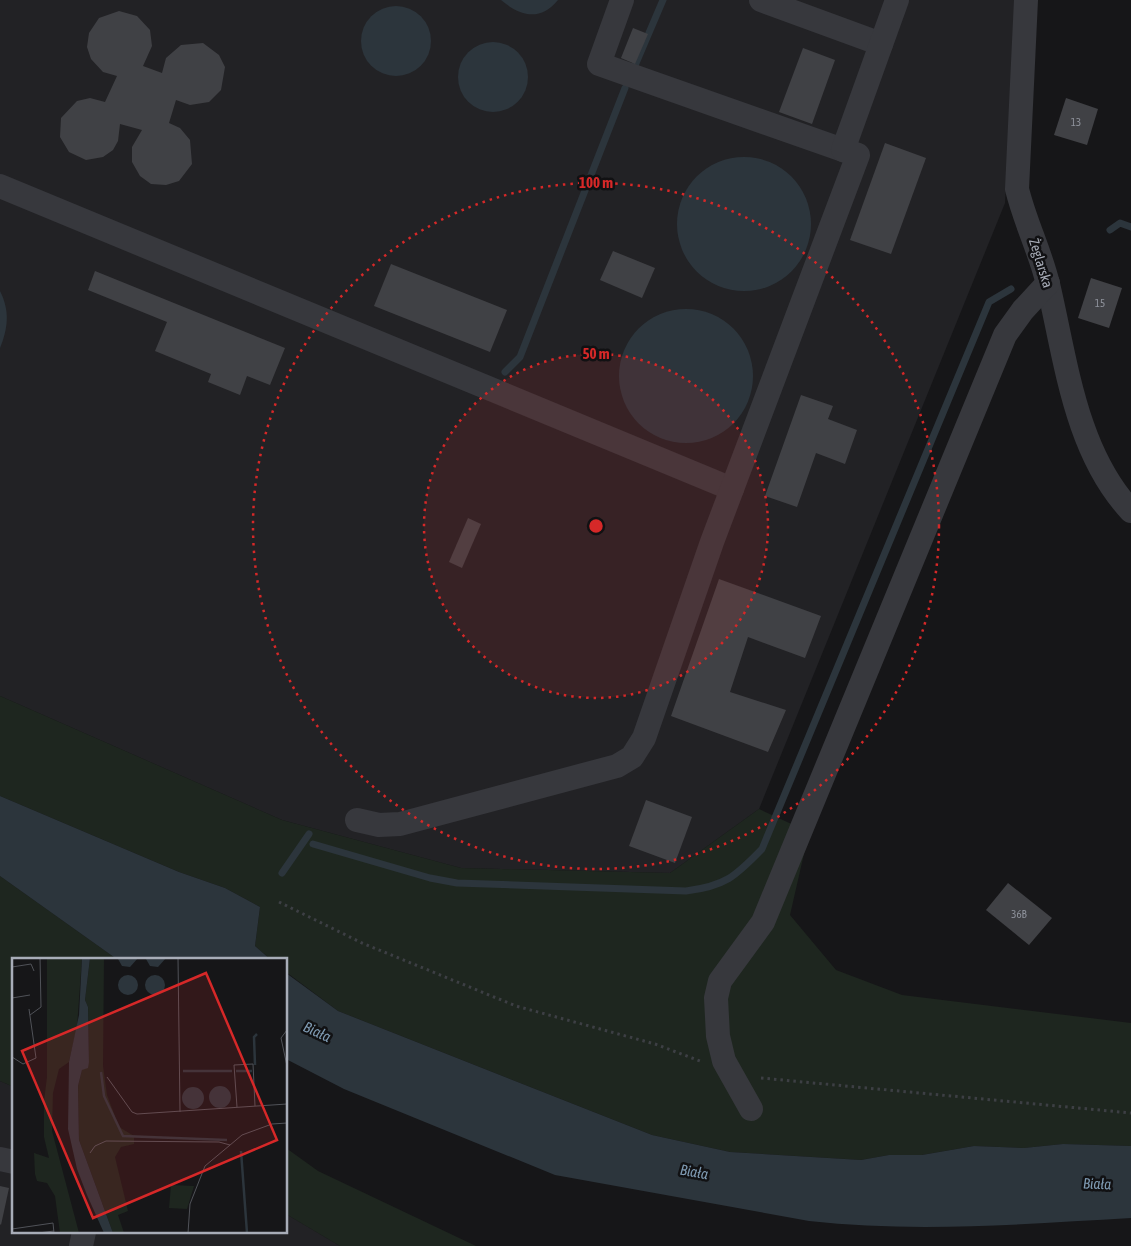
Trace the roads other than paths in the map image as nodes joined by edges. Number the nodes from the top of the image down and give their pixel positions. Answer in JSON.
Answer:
{"nodes":[{"id":1,"x":622,"y":0,"type":"edge"},
{"id":2,"x":761,"y":0,"type":"edge"},
{"id":3,"x":897,"y":0,"type":"edge"},
{"id":4,"x":1026,"y":0,"type":"edge"},
{"id":5,"x":881,"y":44,"type":"junction"},
{"id":6,"x":843,"y":150,"type":"junction"},
{"id":7,"x":0,"y":186,"type":"edge"},
{"id":8,"x":1048,"y":283,"type":"junction"},
{"id":9,"x":732,"y":489,"type":"junction"},
{"id":10,"x":1131,"y":511,"type":"edge"},
{"id":11,"x":358,"y":820,"type":"dead end"},
{"id":12,"x":751,"y":1108,"type":"dead end"}],
"edges":[{"from":1,"to":6,"type":"street"},
{"from":2,"to":5,"type":"street"},
{"from":3,"to":5,"type":"street"},
{"from":4,"to":8,"type":"street","name":"Żeglarska"},
{"from":5,"to":6,"type":"street"},
{"from":6,"to":9,"type":"street"},
{"from":7,"to":9,"type":"street"},
{"from":8,"to":10,"type":"street","name":"Żeglarska"},
{"from":8,"to":12,"type":"street"},
{"from":9,"to":11,"type":"street"}]}
